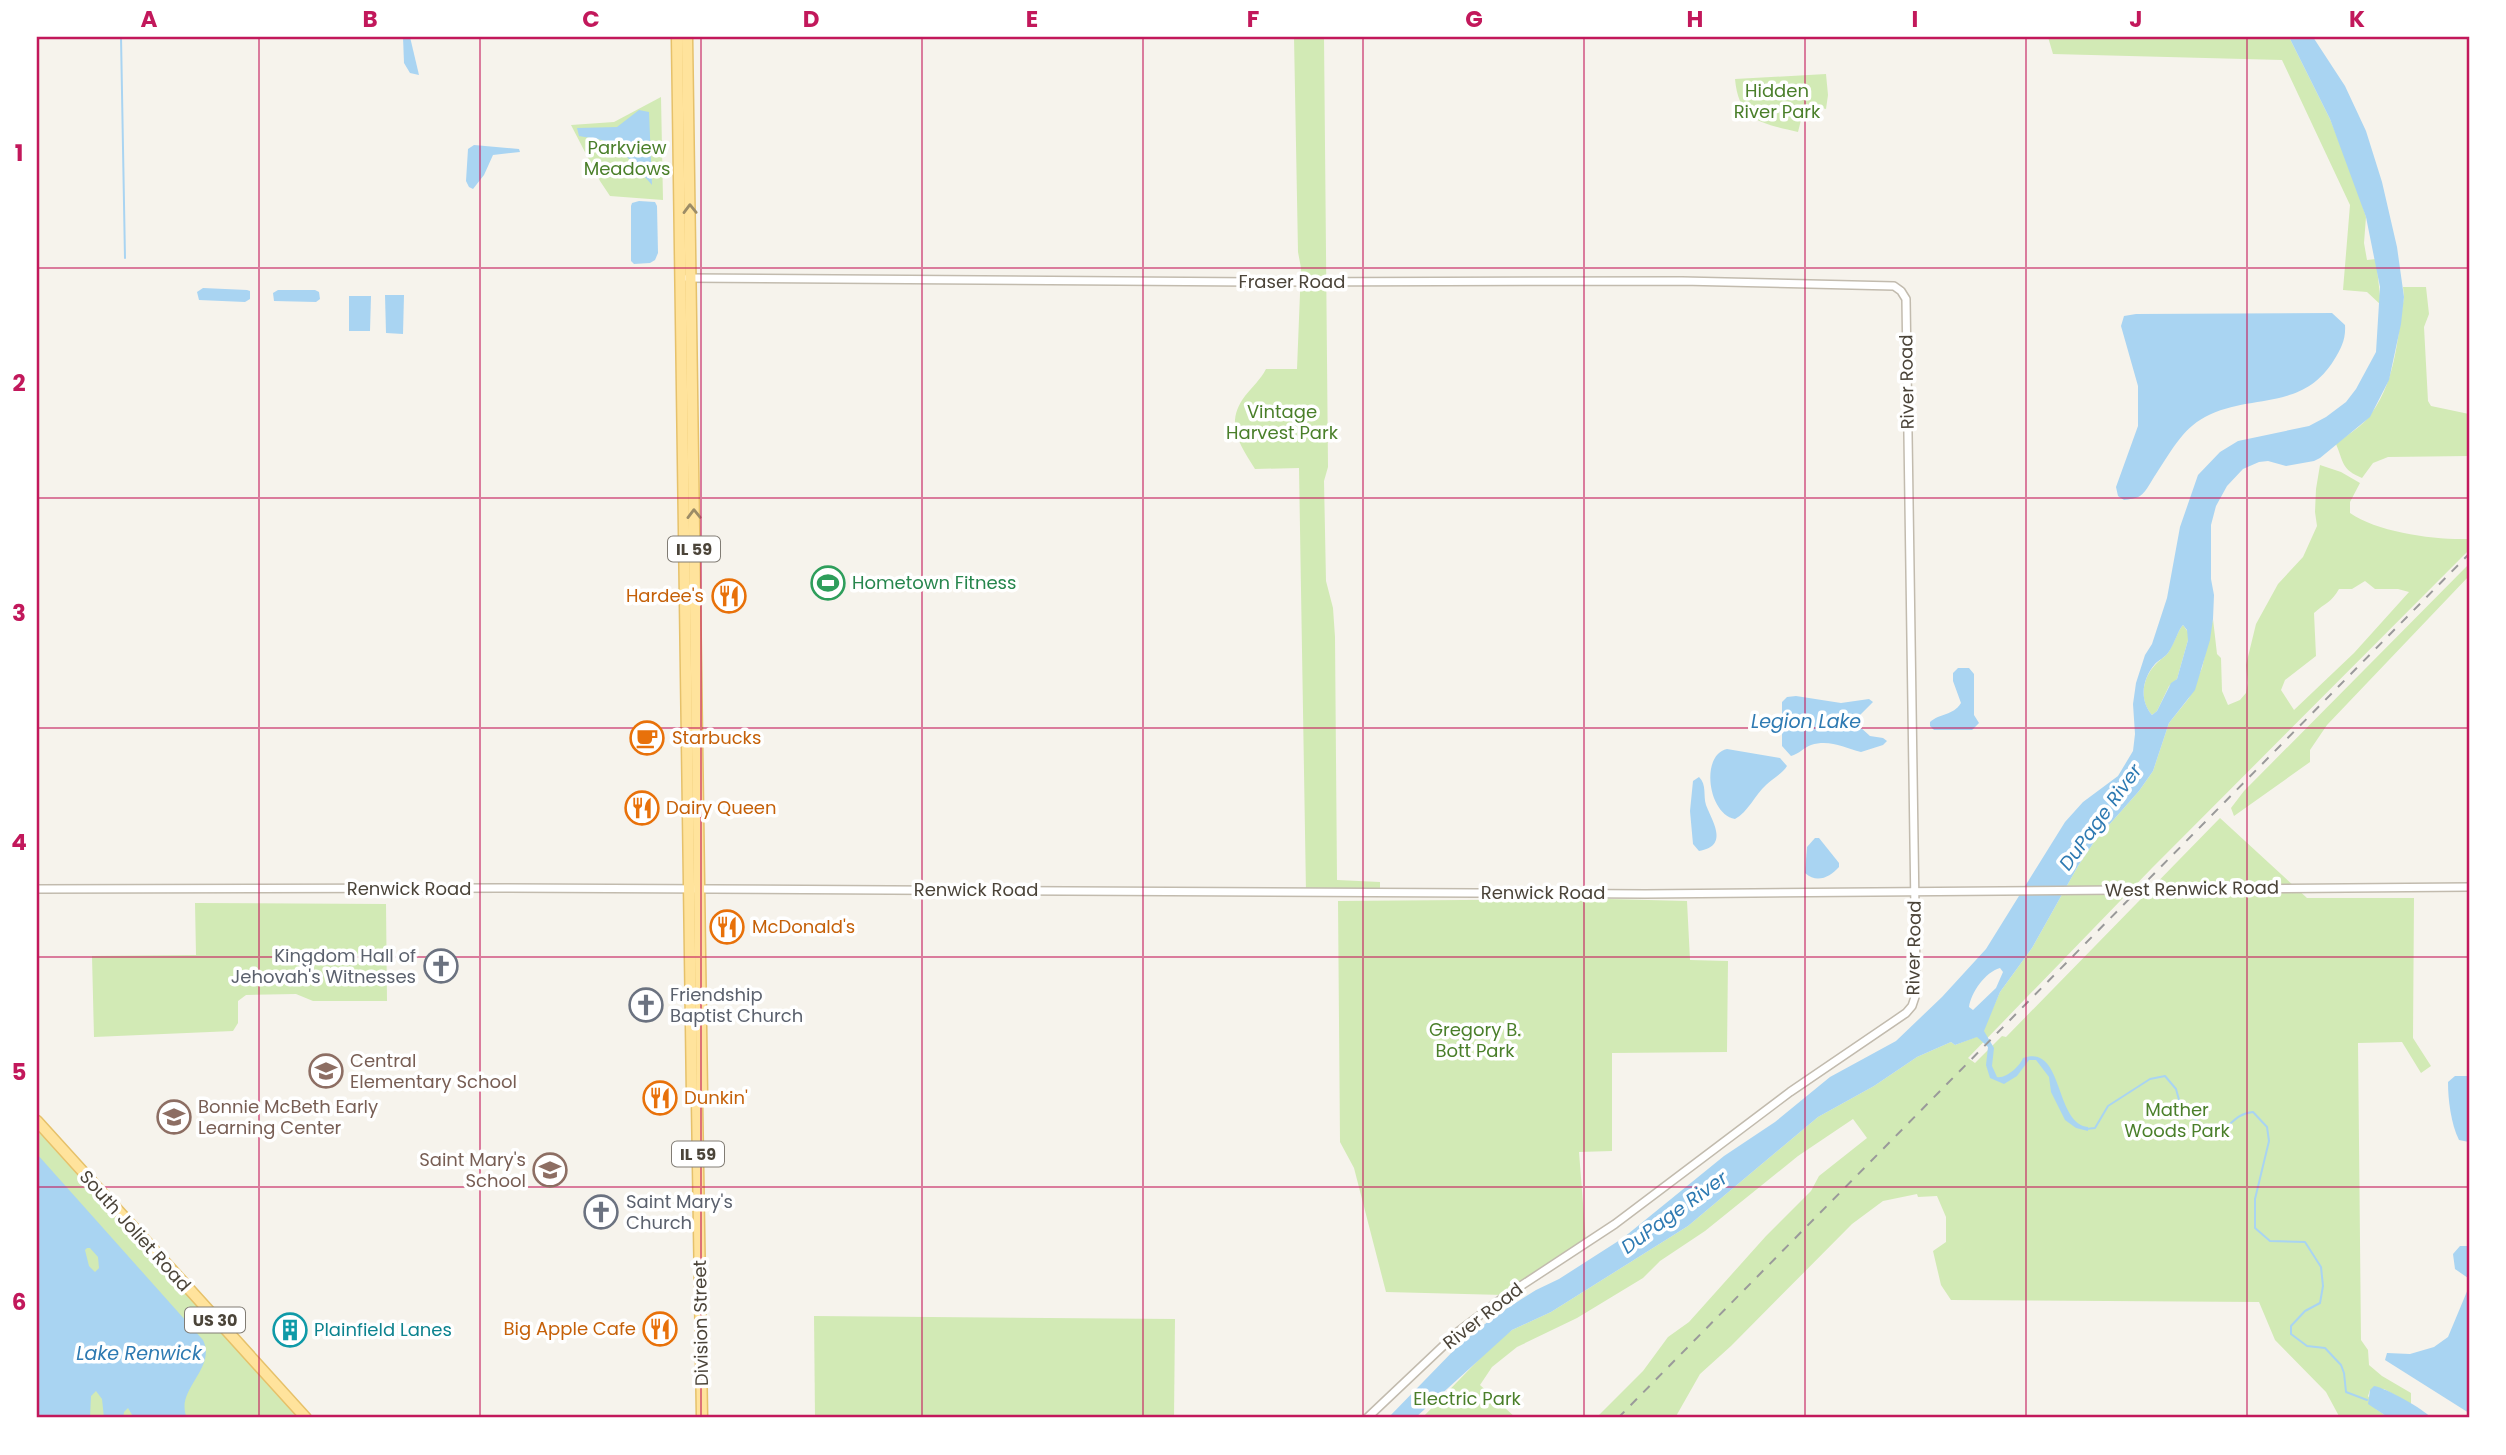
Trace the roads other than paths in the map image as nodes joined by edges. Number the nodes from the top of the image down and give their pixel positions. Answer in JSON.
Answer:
{"nodes":[{"id":1,"x":677,"y":37,"type":"edge"},
{"id":2,"x":687,"y":37,"type":"edge"},
{"id":3,"x":686,"y":277,"type":"junction"},
{"id":4,"x":1901,"y":291,"type":"joint"},
{"id":5,"x":2469,"y":887,"type":"edge"},
{"id":6,"x":37,"y":889,"type":"edge"},
{"id":7,"x":694,"y":890,"type":"junction"},
{"id":8,"x":1915,"y":892,"type":"junction"},
{"id":9,"x":37,"y":1121,"type":"edge"},
{"id":10,"x":306,"y":1418,"type":"edge"},
{"id":11,"x":702,"y":1418,"type":"edge"},
{"id":12,"x":1367,"y":1418,"type":"edge"}],
"edges":[{"from":1,"to":3,"type":"main road","number":"IL 59"},
{"from":3,"to":2,"type":"main road","number":"IL 59","one_way":true},
{"from":3,"to":4,"type":"street","name":"Fraser Road"},
{"from":3,"to":7,"type":"main road","number":"IL 59"},
{"from":4,"to":8,"type":"street","name":"River Road"},
{"from":5,"to":8,"type":"street","name":"West Renwick Road"},
{"from":6,"to":7,"type":"street","name":"Renwick Road"},
{"from":7,"to":8,"type":"street","name":"Renwick Road"},
{"from":7,"to":11,"type":"main road","name":"Division Street","number":"IL 59"},
{"from":8,"to":12,"type":"street","name":"River Road"},
{"from":9,"to":10,"type":"main road","name":"South Joliet Road","number":"US 30"}]}
